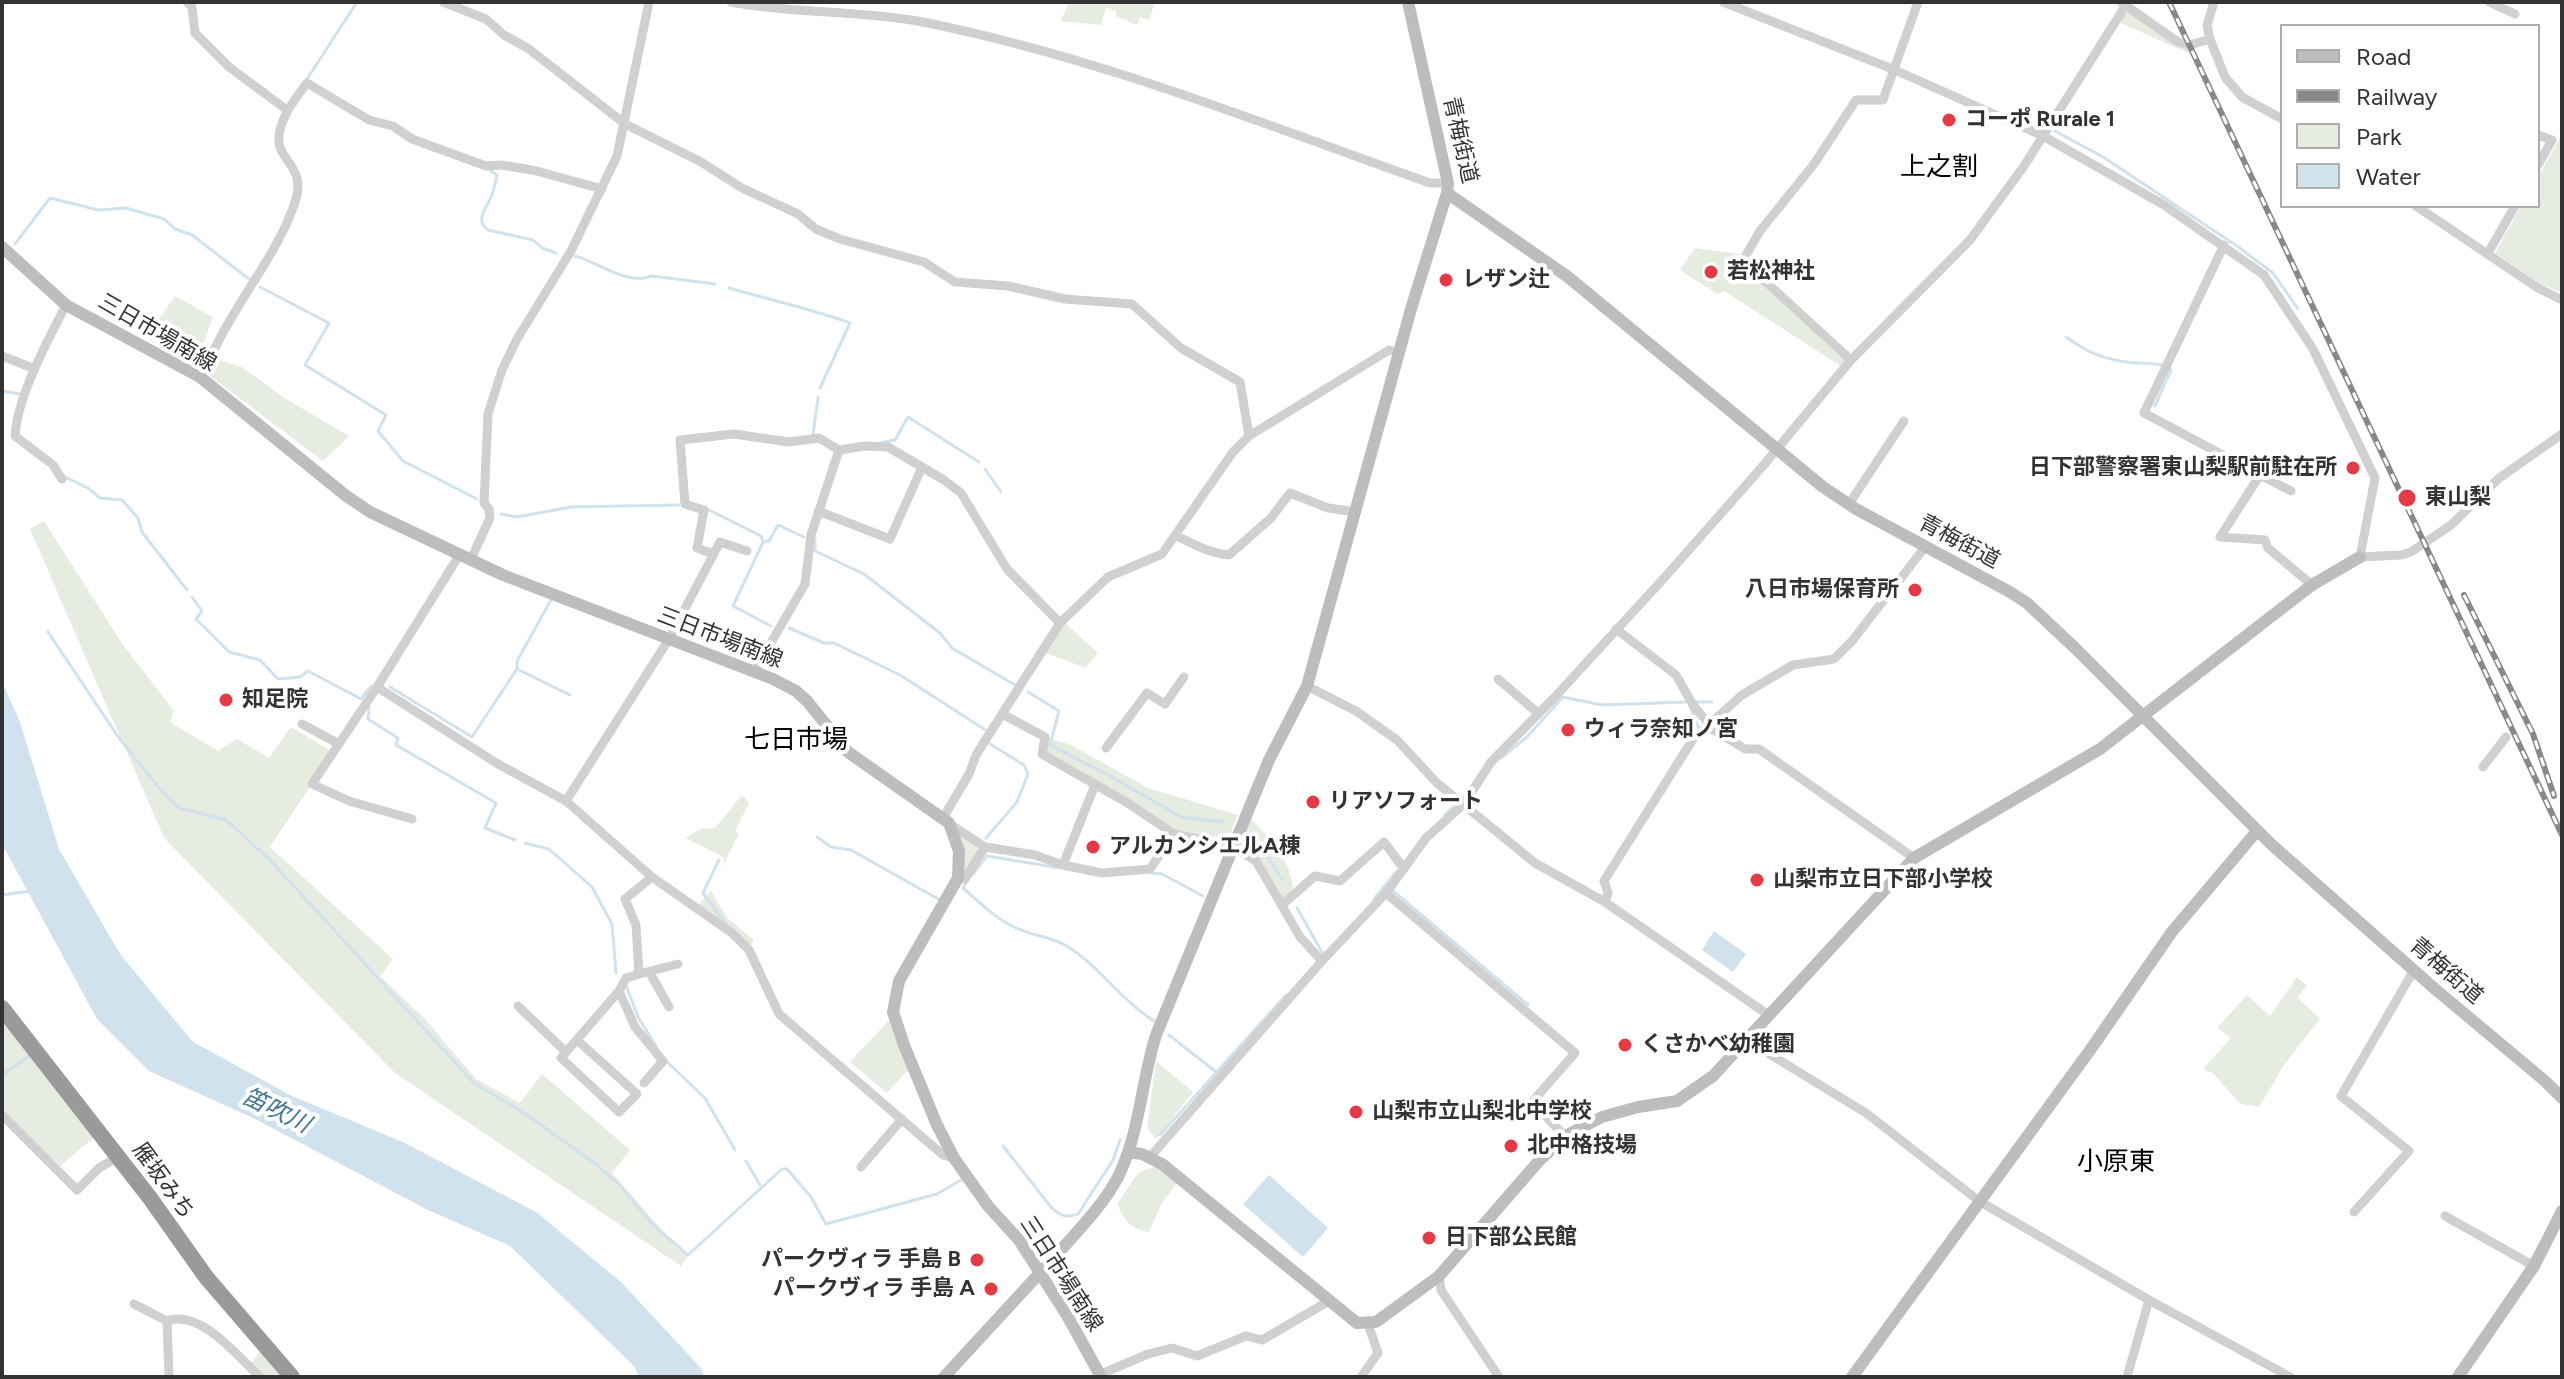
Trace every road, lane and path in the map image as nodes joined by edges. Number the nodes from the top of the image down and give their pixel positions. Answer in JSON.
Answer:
{"nodes":[{"id":1,"x":187,"y":2,"type":"edge"},
{"id":2,"x":443,"y":2,"type":"edge"},
{"id":3,"x":649,"y":2,"type":"edge"},
{"id":4,"x":731,"y":2,"type":"edge"},
{"id":5,"x":1408,"y":2,"type":"edge"},
{"id":6,"x":1723,"y":2,"type":"edge"},
{"id":7,"x":1918,"y":2,"type":"edge"},
{"id":8,"x":2214,"y":2,"type":"edge"},
{"id":9,"x":2489,"y":2,"type":"edge"},
{"id":10,"x":2123,"y":4,"type":"edge"},
{"id":11,"x":2515,"y":14,"type":"dead end"},
{"id":12,"x":2210,"y":39,"type":"junction"},
{"id":13,"x":1895,"y":70,"type":"junction"},
{"id":14,"x":287,"y":110,"type":"junction"},
{"id":15,"x":2280,"y":118,"type":"edge"},
{"id":16,"x":625,"y":124,"type":"junction"},
{"id":17,"x":2043,"y":136,"type":"junction"},
{"id":18,"x":2540,"y":136,"type":"edge"},
{"id":19,"x":2540,"y":161,"type":"edge"},
{"id":20,"x":1448,"y":188,"type":"junction"},
{"id":21,"x":602,"y":189,"type":"junction"},
{"id":22,"x":2419,"y":208,"type":"edge"},
{"id":23,"x":2514,"y":208,"type":"edge"},
{"id":24,"x":2224,"y":245,"type":"junction"},
{"id":25,"x":2,"y":247,"type":"edge"},
{"id":26,"x":2488,"y":253,"type":"junction"},
{"id":27,"x":2562,"y":300,"type":"edge"},
{"id":28,"x":66,"y":305,"type":"junction"},
{"id":29,"x":1400,"y":353,"type":"junction"},
{"id":30,"x":2,"y":356,"type":"edge"},
{"id":31,"x":1851,"y":360,"type":"junction"},
{"id":32,"x":35,"y":369,"type":"junction"},
{"id":33,"x":200,"y":377,"type":"junction"},
{"id":34,"x":1904,"y":421,"type":"dead end"},
{"id":35,"x":2562,"y":434,"type":"edge"},
{"id":36,"x":1249,"y":436,"type":"junction"},
{"id":37,"x":1778,"y":449,"type":"junction"},
{"id":38,"x":839,"y":450,"type":"junction"},
{"id":39,"x":922,"y":467,"type":"junction"},
{"id":40,"x":2260,"y":475,"type":"junction"},
{"id":41,"x":62,"y":479,"type":"dead end"},
{"id":42,"x":2291,"y":491,"type":"dead end"},
{"id":43,"x":1849,"y":504,"type":"junction"},
{"id":44,"x":818,"y":511,"type":"junction"},
{"id":45,"x":1356,"y":512,"type":"junction"},
{"id":46,"x":1175,"y":535,"type":"junction"},
{"id":47,"x":1925,"y":547,"type":"junction"},
{"id":48,"x":747,"y":551,"type":"dead end"},
{"id":49,"x":714,"y":554,"type":"junction"},
{"id":50,"x":466,"y":556,"type":"junction"},
{"id":51,"x":2360,"y":557,"type":"junction"},
{"id":52,"x":2312,"y":585,"type":"junction"},
{"id":53,"x":1060,"y":623,"type":"junction"},
{"id":54,"x":1616,"y":629,"type":"junction"},
{"id":55,"x":669,"y":639,"type":"junction"},
{"id":56,"x":754,"y":672,"type":"junction"},
{"id":57,"x":1184,"y":677,"type":"dead end"},
{"id":58,"x":1498,"y":679,"type":"dead end"},
{"id":59,"x":1307,"y":686,"type":"junction"},
{"id":60,"x":377,"y":687,"type":"junction"},
{"id":61,"x":1539,"y":714,"type":"junction"},
{"id":62,"x":1004,"y":715,"type":"junction"},
{"id":63,"x":2143,"y":717,"type":"junction"},
{"id":64,"x":302,"y":724,"type":"dead end"},
{"id":65,"x":1704,"y":727,"type":"junction"},
{"id":66,"x":2506,"y":737,"type":"dead end"},
{"id":67,"x":339,"y":744,"type":"junction"},
{"id":68,"x":1106,"y":748,"type":"dead end"},
{"id":69,"x":2483,"y":767,"type":"dead end"},
{"id":70,"x":1095,"y":785,"type":"junction"},
{"id":71,"x":566,"y":801,"type":"junction"},
{"id":72,"x":1464,"y":804,"type":"junction"},
{"id":73,"x":412,"y":819,"type":"dead end"},
{"id":74,"x":946,"y":821,"type":"junction"},
{"id":75,"x":2257,"y":831,"type":"junction"},
{"id":76,"x":1174,"y":834,"type":"junction"},
{"id":77,"x":1232,"y":846,"type":"junction"},
{"id":78,"x":985,"y":847,"type":"junction"},
{"id":79,"x":1914,"y":858,"type":"junction"},
{"id":80,"x":1063,"y":865,"type":"junction"},
{"id":81,"x":1404,"y":869,"type":"junction"},
{"id":82,"x":652,"y":877,"type":"junction"},
{"id":83,"x":958,"y":878,"type":"junction"},
{"id":84,"x":1386,"y":893,"type":"junction"},
{"id":85,"x":1605,"y":902,"type":"junction"},
{"id":86,"x":1283,"y":904,"type":"junction"},
{"id":87,"x":1322,"y":961,"type":"junction"},
{"id":88,"x":678,"y":964,"type":"dead end"},
{"id":89,"x":2414,"y":970,"type":"junction"},
{"id":90,"x":650,"y":973,"type":"junction"},
{"id":91,"x":639,"y":974,"type":"junction"},
{"id":92,"x":619,"y":991,"type":"junction"},
{"id":93,"x":518,"y":1006,"type":"dead end"},
{"id":94,"x":669,"y":1007,"type":"dead end"},
{"id":95,"x":2,"y":1008,"type":"edge"},
{"id":96,"x":1767,"y":1014,"type":"junction"},
{"id":97,"x":577,"y":1040,"type":"junction"},
{"id":98,"x":1748,"y":1041,"type":"junction"},
{"id":99,"x":566,"y":1052,"type":"junction"},
{"id":100,"x":644,"y":1083,"type":"dead end"},
{"id":101,"x":2562,"y":1098,"type":"edge"},
{"id":102,"x":2,"y":1115,"type":"edge"},
{"id":103,"x":902,"y":1119,"type":"junction"},
{"id":104,"x":1565,"y":1136,"type":"junction"},
{"id":105,"x":1128,"y":1152,"type":"junction"},
{"id":106,"x":118,"y":1157,"type":"junction"},
{"id":107,"x":1150,"y":1157,"type":"junction"},
{"id":108,"x":954,"y":1158,"type":"junction"},
{"id":109,"x":861,"y":1167,"type":"dead end"},
{"id":110,"x":1979,"y":1201,"type":"junction"},
{"id":111,"x":2562,"y":1211,"type":"edge"},
{"id":112,"x":2354,"y":1212,"type":"dead end"},
{"id":113,"x":2445,"y":1216,"type":"dead end"},
{"id":114,"x":2534,"y":1266,"type":"junction"},
{"id":115,"x":1041,"y":1274,"type":"junction"},
{"id":116,"x":1439,"y":1276,"type":"junction"},
{"id":117,"x":2149,"y":1300,"type":"junction"},
{"id":118,"x":1329,"y":1301,"type":"junction"},
{"id":119,"x":134,"y":1304,"type":"dead end"},
{"id":120,"x":167,"y":1321,"type":"junction"},
{"id":121,"x":1368,"y":1324,"type":"junction"},
{"id":122,"x":1100,"y":1376,"type":"edge"},
{"id":123,"x":169,"y":1377,"type":"edge"},
{"id":124,"x":260,"y":1377,"type":"edge"},
{"id":125,"x":292,"y":1377,"type":"edge"},
{"id":126,"x":944,"y":1377,"type":"edge"},
{"id":127,"x":1361,"y":1377,"type":"edge"},
{"id":128,"x":1499,"y":1377,"type":"edge"},
{"id":129,"x":1852,"y":1377,"type":"edge"},
{"id":130,"x":2127,"y":1377,"type":"edge"},
{"id":131,"x":2290,"y":1377,"type":"edge"},
{"id":132,"x":2458,"y":1377,"type":"edge"}],
"edges":[{"from":1,"to":14,"type":"street"},
{"from":2,"to":16,"type":"street"},
{"from":3,"to":16,"type":"street"},
{"from":4,"to":20,"type":"street"},
{"from":5,"to":20,"type":"main road","name":"青梅街道"},
{"from":6,"to":13,"type":"street"},
{"from":7,"to":13,"type":"street"},
{"from":8,"to":12,"type":"street"},
{"from":9,"to":11,"type":"street"},
{"from":10,"to":12,"type":"street"},
{"from":10,"to":17,"type":"street"},
{"from":12,"to":15,"type":"street"},
{"from":13,"to":17,"type":"street"},
{"from":13,"to":31,"type":"street"},
{"from":14,"to":21,"type":"street"},
{"from":14,"to":33,"type":"street"},
{"from":16,"to":21,"type":"street"},
{"from":16,"to":36,"type":"street"},
{"from":17,"to":24,"type":"street"},
{"from":17,"to":31,"type":"street"},
{"from":18,"to":19,"type":"street"},
{"from":20,"to":29,"type":"main road"},
{"from":20,"to":37,"type":"main road","name":"青梅街道"},
{"from":21,"to":50,"type":"street"},
{"from":22,"to":26,"type":"street"},
{"from":23,"to":26,"type":"street"},
{"from":24,"to":40,"type":"street"},
{"from":24,"to":51,"type":"street"},
{"from":25,"to":28,"type":"main road","name":"三日市場南線"},
{"from":26,"to":27,"type":"street"},
{"from":28,"to":32,"type":"street"},
{"from":28,"to":33,"type":"main road","name":"三日市場南線"},
{"from":29,"to":36,"type":"street"},
{"from":29,"to":45,"type":"main road"},
{"from":30,"to":32,"type":"street"},
{"from":31,"to":37,"type":"street"},
{"from":32,"to":41,"type":"street"},
{"from":33,"to":50,"type":"main road","name":"三日市場南線"},
{"from":34,"to":43,"type":"street"},
{"from":35,"to":51,"type":"street"},
{"from":36,"to":46,"type":"street"},
{"from":37,"to":43,"type":"main road","name":"青梅街道"},
{"from":37,"to":54,"type":"street"},
{"from":38,"to":39,"type":"street"},
{"from":38,"to":44,"type":"street"},
{"from":38,"to":49,"type":"street"},
{"from":39,"to":44,"type":"street"},
{"from":39,"to":53,"type":"street"},
{"from":40,"to":42,"type":"street"},
{"from":40,"to":52,"type":"street"},
{"from":43,"to":47,"type":"main road","name":"青梅街道"},
{"from":44,"to":56,"type":"street"},
{"from":45,"to":46,"type":"street"},
{"from":45,"to":59,"type":"main road"},
{"from":46,"to":53,"type":"street"},
{"from":47,"to":63,"type":"main road","name":"青梅街道"},
{"from":47,"to":65,"type":"street"},
{"from":48,"to":49,"type":"street"},
{"from":49,"to":55,"type":"street"},
{"from":50,"to":55,"type":"main road","name":"三日市場南線"},
{"from":50,"to":60,"type":"street"},
{"from":51,"to":52,"type":"main road"},
{"from":52,"to":63,"type":"main road"},
{"from":53,"to":62,"type":"street"},
{"from":54,"to":61,"type":"street"},
{"from":54,"to":65,"type":"street"},
{"from":55,"to":56,"type":"main road","name":"三日市場南線"},
{"from":55,"to":71,"type":"street"},
{"from":56,"to":74,"type":"main road","name":"三日市場南線"},
{"from":57,"to":68,"type":"street"},
{"from":58,"to":61,"type":"street"},
{"from":59,"to":72,"type":"street"},
{"from":59,"to":77,"type":"main road"},
{"from":60,"to":67,"type":"street"},
{"from":60,"to":71,"type":"street"},
{"from":61,"to":72,"type":"street"},
{"from":62,"to":70,"type":"street"},
{"from":62,"to":74,"type":"street"},
{"from":63,"to":75,"type":"main road","name":"青梅街道"},
{"from":63,"to":79,"type":"main road"},
{"from":64,"to":67,"type":"street"},
{"from":65,"to":79,"type":"street"},
{"from":65,"to":85,"type":"street"},
{"from":66,"to":69,"type":"street"},
{"from":67,"to":73,"type":"street"},
{"from":70,"to":76,"type":"street"},
{"from":70,"to":80,"type":"street"},
{"from":71,"to":82,"type":"street"},
{"from":72,"to":81,"type":"street"},
{"from":72,"to":85,"type":"street"},
{"from":74,"to":78,"type":"street"},
{"from":74,"to":83,"type":"main road"},
{"from":75,"to":89,"type":"main road","name":"青梅街道"},
{"from":75,"to":110,"type":"main road"},
{"from":76,"to":77,"type":"street"},
{"from":76,"to":80,"type":"street"},
{"from":77,"to":86,"type":"street"},
{"from":77,"to":105,"type":"main road"},
{"from":78,"to":80,"type":"street"},
{"from":78,"to":83,"type":"street"},
{"from":79,"to":96,"type":"main road"},
{"from":81,"to":84,"type":"street"},
{"from":81,"to":86,"type":"street"},
{"from":82,"to":91,"type":"street"},
{"from":82,"to":103,"type":"street"},
{"from":83,"to":108,"type":"main road","name":"三日市場南線"},
{"from":84,"to":87,"type":"street"},
{"from":84,"to":104,"type":"street"},
{"from":85,"to":96,"type":"street"},
{"from":86,"to":87,"type":"street"},
{"from":87,"to":107,"type":"street"},
{"from":88,"to":90,"type":"street"},
{"from":89,"to":101,"type":"main road","name":"青梅街道"},
{"from":89,"to":112,"type":"street"},
{"from":90,"to":91,"type":"street"},
{"from":90,"to":94,"type":"street"},
{"from":91,"to":92,"type":"street"},
{"from":92,"to":97,"type":"street"},
{"from":92,"to":100,"type":"street"},
{"from":93,"to":99,"type":"street"},
{"from":95,"to":106,"type":"highway","name":"雁坂みち"},
{"from":96,"to":98,"type":"main road"},
{"from":97,"to":99,"type":"street"},
{"from":97,"to":99,"type":"street"},
{"from":98,"to":104,"type":"main road"},
{"from":98,"to":110,"type":"street"},
{"from":102,"to":106,"type":"street"},
{"from":103,"to":108,"type":"street"},
{"from":103,"to":109,"type":"street"},
{"from":104,"to":116,"type":"main road"},
{"from":105,"to":107,"type":"main road"},
{"from":105,"to":115,"type":"main road"},
{"from":106,"to":125,"type":"highway","name":"雁坂みち"},
{"from":107,"to":118,"type":"main road"},
{"from":108,"to":115,"type":"main road","name":"三日市場南線"},
{"from":110,"to":117,"type":"street"},
{"from":110,"to":129,"type":"main road"},
{"from":111,"to":114,"type":"main road"},
{"from":113,"to":114,"type":"street"},
{"from":114,"to":132,"type":"main road"},
{"from":115,"to":122,"type":"main road","name":"三日市場南線"},
{"from":115,"to":126,"type":"main road"},
{"from":116,"to":121,"type":"main road"},
{"from":116,"to":128,"type":"street"},
{"from":117,"to":130,"type":"street"},
{"from":117,"to":131,"type":"street"},
{"from":118,"to":121,"type":"main road"},
{"from":118,"to":122,"type":"street"},
{"from":119,"to":120,"type":"street"},
{"from":120,"to":123,"type":"street"},
{"from":120,"to":124,"type":"street"},
{"from":121,"to":127,"type":"street"}]}
